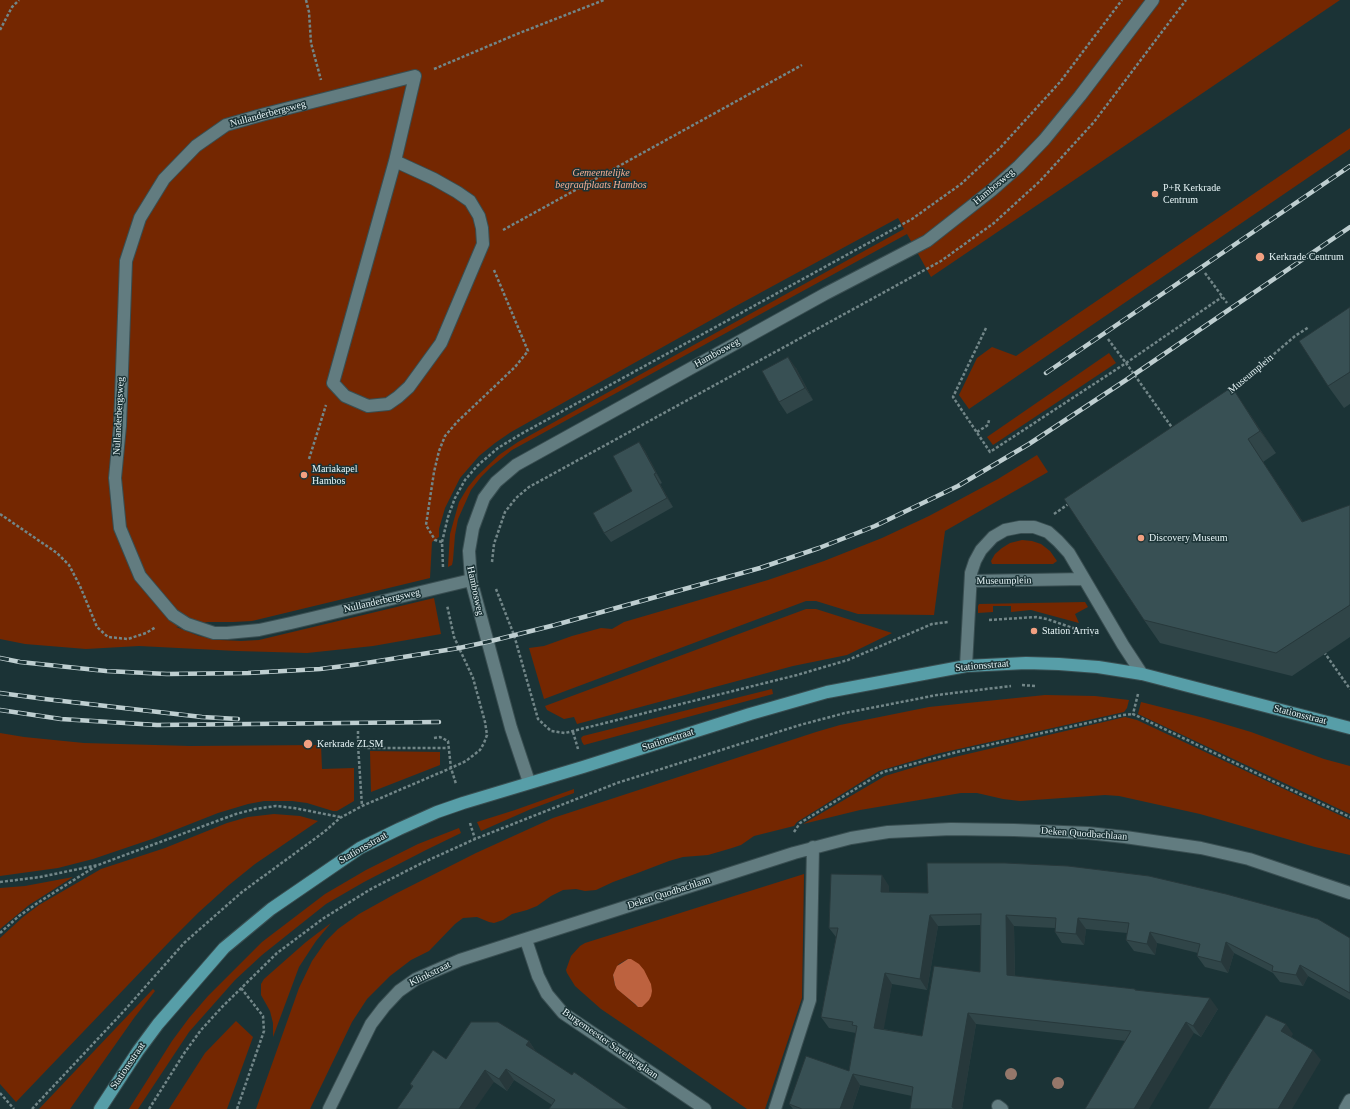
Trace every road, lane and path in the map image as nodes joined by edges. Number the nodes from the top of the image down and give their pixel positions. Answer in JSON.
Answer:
{"nodes":[{"id":1,"x":19,"y":0,"type":"edge"},
{"id":2,"x":306,"y":0,"type":"edge"},
{"id":3,"x":604,"y":0,"type":"edge"},
{"id":4,"x":1122,"y":0,"type":"edge"},
{"id":5,"x":1153,"y":0,"type":"edge"},
{"id":6,"x":0,"y":30,"type":"edge"},
{"id":7,"x":802,"y":65,"type":"dead end"},
{"id":8,"x":415,"y":76,"type":"junction"},
{"id":9,"x":326,"y":99,"type":"junction"},
{"id":10,"x":395,"y":161,"type":"junction"},
{"id":11,"x":483,"y":244,"type":"junction"},
{"id":12,"x":941,"y":261,"type":"dead end"},
{"id":13,"x":1205,"y":273,"type":"dead end"},
{"id":14,"x":1222,"y":297,"type":"junction"},
{"id":15,"x":1227,"y":303,"type":"dead end"},
{"id":16,"x":1309,"y":327,"type":"dead end"},
{"id":17,"x":986,"y":328,"type":"dead end"},
{"id":18,"x":1108,"y":339,"type":"dead end"},
{"id":19,"x":1126,"y":363,"type":"junction"},
{"id":20,"x":333,"y":383,"type":"junction"},
{"id":21,"x":1227,"y":394,"type":"edge"},
{"id":22,"x":989,"y":420,"type":"dead end"},
{"id":23,"x":977,"y":432,"type":"junction"},
{"id":24,"x":1175,"y":432,"type":"edge"},
{"id":25,"x":309,"y":459,"type":"dead end"},
{"id":26,"x":1072,"y":501,"type":"edge"},
{"id":27,"x":0,"y":514,"type":"edge"},
{"id":28,"x":1034,"y":527,"type":"junction"},
{"id":29,"x":492,"y":566,"type":"dead end"},
{"id":30,"x":1084,"y":579,"type":"junction"},
{"id":31,"x":471,"y":580,"type":"junction"},
{"id":32,"x":971,"y":582,"type":"junction"},
{"id":33,"x":444,"y":586,"type":"junction"},
{"id":34,"x":496,"y":586,"type":"dead end"},
{"id":35,"x":172,"y":615,"type":"junction"},
{"id":36,"x":1323,"y":650,"type":"dead end"},
{"id":37,"x":966,"y":666,"type":"junction"},
{"id":38,"x":1142,"y":674,"type":"junction"},
{"id":39,"x":1038,"y":686,"type":"dead end"},
{"id":40,"x":1350,"y":689,"type":"edge"},
{"id":41,"x":1133,"y":714,"type":"junction"},
{"id":42,"x":1350,"y":728,"type":"edge"},
{"id":43,"x":358,"y":731,"type":"dead end"},
{"id":44,"x":573,"y":732,"type":"dead end"},
{"id":45,"x":434,"y":738,"type":"dead end"},
{"id":46,"x":358,"y":745,"type":"junction"},
{"id":47,"x":448,"y":748,"type":"junction"},
{"id":48,"x":451,"y":768,"type":"junction"},
{"id":49,"x":529,"y":782,"type":"junction"},
{"id":50,"x":362,"y":806,"type":"junction"},
{"id":51,"x":1350,"y":817,"type":"edge"},
{"id":52,"x":340,"y":818,"type":"junction"},
{"id":53,"x":813,"y":847,"type":"junction"},
{"id":54,"x":794,"y":853,"type":"junction"},
{"id":55,"x":98,"y":865,"type":"junction"},
{"id":56,"x":0,"y":882,"type":"edge"},
{"id":57,"x":1350,"y":893,"type":"edge"},
{"id":58,"x":0,"y":933,"type":"edge"},
{"id":59,"x":526,"y":940,"type":"junction"},
{"id":60,"x":241,"y":988,"type":"junction"},
{"id":61,"x":0,"y":1093,"type":"edge"},
{"id":62,"x":1350,"y":1100,"type":"edge"},
{"id":63,"x":14,"y":1109,"type":"edge"},
{"id":64,"x":32,"y":1109,"type":"edge"},
{"id":65,"x":100,"y":1109,"type":"edge"},
{"id":66,"x":149,"y":1109,"type":"edge"},
{"id":67,"x":237,"y":1109,"type":"edge"},
{"id":68,"x":328,"y":1109,"type":"edge"},
{"id":69,"x":705,"y":1109,"type":"edge"},
{"id":70,"x":775,"y":1109,"type":"edge"},
{"id":71,"x":1345,"y":1109,"type":"edge"}],
"edges":[{"from":1,"to":6,"type":"path"},
{"from":2,"to":9,"type":"path"},
{"from":3,"to":8,"type":"path"},
{"from":4,"to":11,"type":"path"},
{"from":5,"to":31,"type":"street","name":"Hambosweg"},
{"from":7,"to":11,"type":"path"},
{"from":8,"to":9,"type":"street","name":"Nullanderbergsweg"},
{"from":8,"to":10,"type":"street"},
{"from":9,"to":35,"type":"street","name":"Nullanderbergsweg"},
{"from":10,"to":11,"type":"street"},
{"from":10,"to":20,"type":"street"},
{"from":11,"to":20,"type":"street"},
{"from":12,"to":29,"type":"path"},
{"from":13,"to":14,"type":"path"},
{"from":14,"to":15,"type":"path"},
{"from":14,"to":19,"type":"path"},
{"from":16,"to":21,"type":"path","name":"Museumplein"},
{"from":17,"to":23,"type":"path"},
{"from":18,"to":19,"type":"path"},
{"from":19,"to":23,"type":"path"},
{"from":19,"to":24,"type":"path"},
{"from":20,"to":25,"type":"path"},
{"from":22,"to":23,"type":"path"},
{"from":26,"to":28,"type":"path"},
{"from":27,"to":35,"type":"path"},
{"from":28,"to":30,"type":"street","name":"Museumplein"},
{"from":28,"to":32,"type":"street","name":"Museumplein"},
{"from":30,"to":32,"type":"street","name":"Museumplein"},
{"from":30,"to":38,"type":"street","name":"Museumplein"},
{"from":31,"to":33,"type":"street","name":"Nullanderbergsweg"},
{"from":31,"to":49,"type":"street","name":"Hambosweg"},
{"from":32,"to":37,"type":"street","name":"Museumplein"},
{"from":33,"to":35,"type":"street","name":"Nullanderbergsweg"},
{"from":33,"to":48,"type":"path"},
{"from":34,"to":44,"type":"path"},
{"from":36,"to":40,"type":"path"},
{"from":37,"to":38,"type":"main road","name":"Stationsstraat"},
{"from":37,"to":49,"type":"main road","name":"Stationsstraat"},
{"from":38,"to":41,"type":"path"},
{"from":38,"to":42,"type":"main road","name":"Stationsstraat"},
{"from":39,"to":60,"type":"path"},
{"from":41,"to":51,"type":"path"},
{"from":41,"to":54,"type":"path"},
{"from":43,"to":46,"type":"path"},
{"from":45,"to":47,"type":"path"},
{"from":46,"to":47,"type":"path"},
{"from":46,"to":50,"type":"path"},
{"from":47,"to":48,"type":"path"},
{"from":48,"to":50,"type":"path"},
{"from":49,"to":65,"type":"main road","name":"Stationsstraat"},
{"from":50,"to":52,"type":"path"},
{"from":52,"to":55,"type":"path"},
{"from":52,"to":64,"type":"path"},
{"from":53,"to":54,"type":"street","name":"Deken Quodbachlaan"},
{"from":53,"to":57,"type":"street","name":"Deken Quodbachlaan"},
{"from":53,"to":70,"type":"street"},
{"from":54,"to":59,"type":"street","name":"Deken Quodbachlaan"},
{"from":55,"to":56,"type":"path"},
{"from":55,"to":58,"type":"path"},
{"from":59,"to":68,"type":"street","name":"Klinkstraat"},
{"from":59,"to":69,"type":"street","name":"Burgemeester Savelberglaan"},
{"from":60,"to":66,"type":"path"},
{"from":60,"to":67,"type":"path"},
{"from":61,"to":63,"type":"path"},
{"from":62,"to":71,"type":"street"}]}
